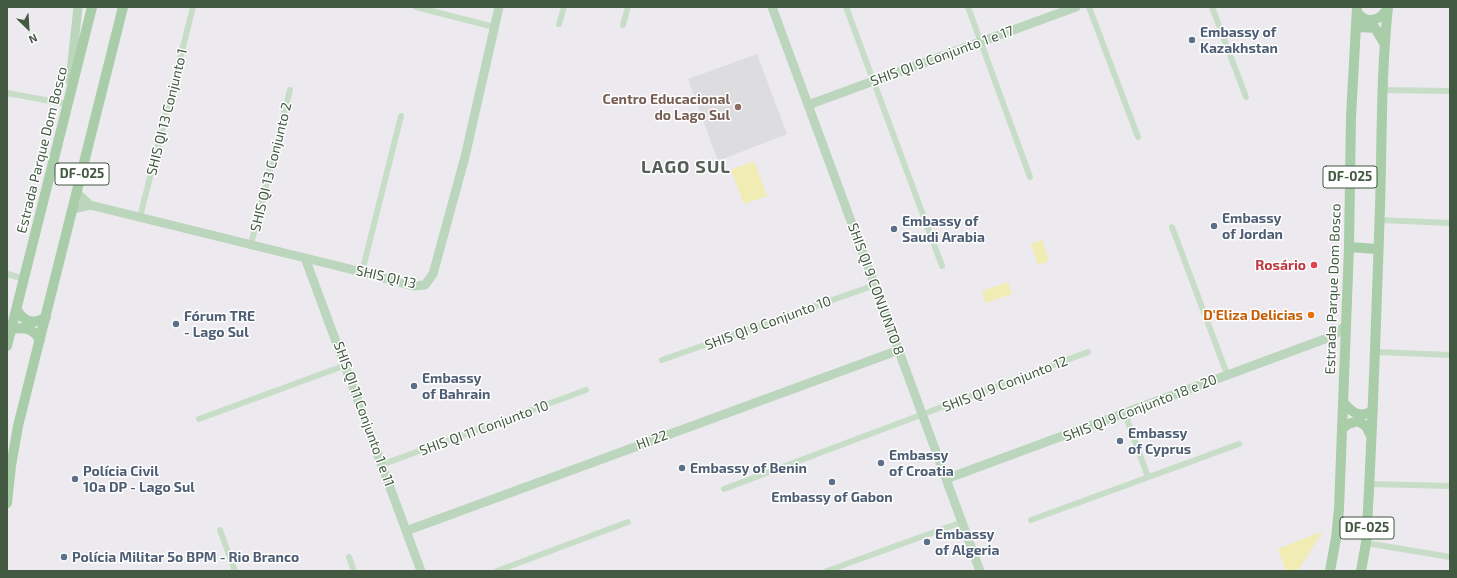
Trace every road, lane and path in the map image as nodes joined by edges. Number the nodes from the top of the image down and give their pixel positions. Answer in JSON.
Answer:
{"nodes":[{"id":1,"x":78,"y":7,"type":"edge"},
{"id":2,"x":92,"y":7,"type":"edge"},
{"id":3,"x":123,"y":7,"type":"edge"},
{"id":4,"x":193,"y":7,"type":"edge"},
{"id":5,"x":416,"y":7,"type":"edge"},
{"id":6,"x":499,"y":7,"type":"edge"},
{"id":7,"x":564,"y":7,"type":"edge"},
{"id":8,"x":628,"y":7,"type":"edge"},
{"id":9,"x":772,"y":7,"type":"edge"},
{"id":10,"x":846,"y":7,"type":"edge"},
{"id":11,"x":968,"y":7,"type":"edge"},
{"id":12,"x":1076,"y":7,"type":"edge"},
{"id":13,"x":1089,"y":7,"type":"edge"},
{"id":14,"x":1212,"y":7,"type":"edge"},
{"id":15,"x":1388,"y":8,"type":"edge"},
{"id":16,"x":1357,"y":9,"type":"edge"},
{"id":17,"x":559,"y":24,"type":"dead end"},
{"id":18,"x":623,"y":25,"type":"dead end"},
{"id":19,"x":494,"y":27,"type":"junction"},
{"id":20,"x":1356,"y":27,"type":"junction"},
{"id":21,"x":981,"y":41,"type":"junction"},
{"id":22,"x":1384,"y":43,"type":"junction"},
{"id":23,"x":873,"y":81,"type":"junction"},
{"id":24,"x":290,"y":90,"type":"dead end"},
{"id":25,"x":1383,"y":90,"type":"junction"},
{"id":26,"x":1450,"y":91,"type":"edge"},
{"id":27,"x":7,"y":93,"type":"edge"},
{"id":28,"x":69,"y":93,"type":"junction"},
{"id":29,"x":1246,"y":97,"type":"dead end"},
{"id":30,"x":67,"y":104,"type":"junction"},
{"id":31,"x":808,"y":105,"type":"junction"},
{"id":32,"x":401,"y":116,"type":"dead end"},
{"id":33,"x":1138,"y":138,"type":"dead end"},
{"id":34,"x":1030,"y":177,"type":"dead end"},
{"id":35,"x":77,"y":193,"type":"junction"},
{"id":36,"x":90,"y":204,"type":"junction"},
{"id":37,"x":73,"y":209,"type":"junction"},
{"id":38,"x":140,"y":217,"type":"junction"},
{"id":39,"x":1379,"y":220,"type":"junction"},
{"id":40,"x":1450,"y":223,"type":"edge"},
{"id":41,"x":1172,"y":227,"type":"dead end"},
{"id":42,"x":251,"y":244,"type":"junction"},
{"id":43,"x":1349,"y":247,"type":"junction"},
{"id":44,"x":1377,"y":249,"type":"junction"},
{"id":45,"x":306,"y":258,"type":"junction"},
{"id":46,"x":942,"y":266,"type":"dead end"},
{"id":47,"x":362,"y":272,"type":"junction"},
{"id":48,"x":7,"y":274,"type":"edge"},
{"id":49,"x":25,"y":279,"type":"junction"},
{"id":50,"x":875,"y":285,"type":"junction"},
{"id":51,"x":17,"y":310,"type":"junction"},
{"id":52,"x":46,"y":317,"type":"junction"},
{"id":53,"x":1345,"y":326,"type":"junction"},
{"id":54,"x":12,"y":329,"type":"junction"},
{"id":55,"x":1333,"y":336,"type":"junction"},
{"id":56,"x":40,"y":340,"type":"junction"},
{"id":57,"x":1345,"y":343,"type":"junction"},
{"id":58,"x":7,"y":346,"type":"edge"},
{"id":59,"x":899,"y":350,"type":"junction"},
{"id":60,"x":1088,"y":352,"type":"dead end"},
{"id":61,"x":1376,"y":352,"type":"junction"},
{"id":62,"x":1450,"y":355,"type":"edge"},
{"id":63,"x":662,"y":360,"type":"dead end"},
{"id":64,"x":346,"y":365,"type":"junction"},
{"id":65,"x":1227,"y":374,"type":"junction"},
{"id":66,"x":586,"y":390,"type":"dead end"},
{"id":67,"x":1344,"y":403,"type":"junction"},
{"id":68,"x":1373,"y":410,"type":"junction"},
{"id":69,"x":1125,"y":414,"type":"junction"},
{"id":70,"x":923,"y":415,"type":"junction"},
{"id":71,"x":199,"y":419,"type":"dead end"},
{"id":72,"x":1342,"y":429,"type":"junction"},
{"id":73,"x":1371,"y":436,"type":"junction"},
{"id":74,"x":1239,"y":444,"type":"dead end"},
{"id":75,"x":381,"y":465,"type":"junction"},
{"id":76,"x":1148,"y":477,"type":"junction"},
{"id":77,"x":946,"y":479,"type":"junction"},
{"id":78,"x":1370,"y":484,"type":"junction"},
{"id":79,"x":1450,"y":486,"type":"edge"},
{"id":80,"x":724,"y":489,"type":"dead end"},
{"id":81,"x":7,"y":503,"type":"edge"},
{"id":82,"x":1031,"y":520,"type":"dead end"},
{"id":83,"x":628,"y":522,"type":"dead end"},
{"id":84,"x":962,"y":522,"type":"junction"},
{"id":85,"x":220,"y":530,"type":"dead end"},
{"id":86,"x":406,"y":531,"type":"junction"},
{"id":87,"x":1366,"y":543,"type":"junction"},
{"id":88,"x":349,"y":557,"type":"dead end"},
{"id":89,"x":1450,"y":557,"type":"edge"},
{"id":90,"x":235,"y":571,"type":"edge"},
{"id":91,"x":354,"y":571,"type":"edge"},
{"id":92,"x":421,"y":571,"type":"edge"},
{"id":93,"x":497,"y":571,"type":"edge"},
{"id":94,"x":827,"y":571,"type":"edge"},
{"id":95,"x":980,"y":571,"type":"edge"},
{"id":96,"x":1330,"y":571,"type":"edge"},
{"id":97,"x":1361,"y":571,"type":"edge"}],
"edges":[{"from":1,"to":28,"type":"street"},
{"from":2,"to":28,"type":"main road","name":"Estrada Parque Dom Bosco","number":"DF-025"},
{"from":3,"to":35,"type":"main road","number":"DF-025"},
{"from":4,"to":38,"type":"street","name":"SHIS QI 13 Conjunto 1"},
{"from":5,"to":19,"type":"street"},
{"from":6,"to":19,"type":"street","name":"SHIS QI 13"},
{"from":7,"to":17,"type":"street"},
{"from":8,"to":18,"type":"street"},
{"from":9,"to":31,"type":"street","name":"SHIS QI 9 CONJUNTO 8"},
{"from":10,"to":23,"type":"street"},
{"from":11,"to":21,"type":"street"},
{"from":12,"to":21,"type":"street","name":"SHIS QI 9 Conjunto 1 e 17"},
{"from":13,"to":33,"type":"street"},
{"from":14,"to":29,"type":"street"},
{"from":15,"to":16,"type":"main road"},
{"from":15,"to":22,"type":"main road","number":"DF-025"},
{"from":16,"to":20,"type":"main road","name":"Estrada Parque Dom Bosco","number":"DF-025"},
{"from":19,"to":47,"type":"street","name":"SHIS QI 13"},
{"from":20,"to":22,"type":"main road"},
{"from":20,"to":43,"type":"main road","name":"Estrada Parque Dom Bosco","number":"DF-025"},
{"from":21,"to":23,"type":"street","name":"SHIS QI 9 Conjunto 1 e 17"},
{"from":21,"to":34,"type":"street"},
{"from":22,"to":25,"type":"main road","number":"DF-025"},
{"from":23,"to":31,"type":"street","name":"SHIS QI 9 Conjunto 1 e 17"},
{"from":23,"to":46,"type":"street"},
{"from":24,"to":42,"type":"street","name":"SHIS QI 13 Conjunto 2"},
{"from":25,"to":26,"type":"street"},
{"from":25,"to":39,"type":"main road","number":"DF-025"},
{"from":27,"to":30,"type":"street"},
{"from":28,"to":30,"type":"main road","name":"Estrada Parque Dom Bosco","number":"DF-025"},
{"from":30,"to":49,"type":"main road","name":"Estrada Parque Dom Bosco","number":"DF-025"},
{"from":31,"to":50,"type":"street","name":"SHIS QI 9 CONJUNTO 8"},
{"from":32,"to":47,"type":"street"},
{"from":35,"to":36,"type":"street","name":"SHIS QI 13"},
{"from":35,"to":37,"type":"main road","number":"DF-025"},
{"from":36,"to":37,"type":"street"},
{"from":36,"to":38,"type":"street","name":"SHIS QI 13"},
{"from":37,"to":52,"type":"main road","number":"DF-025"},
{"from":38,"to":42,"type":"street","name":"SHIS QI 13"},
{"from":39,"to":40,"type":"street"},
{"from":39,"to":44,"type":"main road","number":"DF-025"},
{"from":41,"to":65,"type":"street"},
{"from":42,"to":45,"type":"street","name":"SHIS QI 13"},
{"from":43,"to":44,"type":"main road"},
{"from":43,"to":53,"type":"main road","name":"Estrada Parque Dom Bosco","number":"DF-025"},
{"from":44,"to":61,"type":"main road","number":"DF-025"},
{"from":45,"to":47,"type":"street","name":"SHIS QI 13"},
{"from":45,"to":64,"type":"street","name":"SHIS QI 11 Conjunto 1 e 11"},
{"from":48,"to":49,"type":"street"},
{"from":49,"to":51,"type":"main road","name":"Estrada Parque Dom Bosco","number":"DF-025"},
{"from":50,"to":59,"type":"street","name":"SHIS QI 9 CONJUNTO 8"},
{"from":50,"to":63,"type":"street","name":"SHIS QI 9 Conjunto 10"},
{"from":51,"to":52,"type":"main road"},
{"from":51,"to":54,"type":"main road","name":"Estrada Parque Dom Bosco","number":"DF-025"},
{"from":52,"to":56,"type":"main road","number":"DF-025"},
{"from":53,"to":55,"type":"street","name":"SHIS QI 9 Conjunto 18 e 20"},
{"from":53,"to":57,"type":"main road","name":"Estrada Parque Dom Bosco","number":"DF-025"},
{"from":54,"to":56,"type":"main road"},
{"from":54,"to":58,"type":"main road","name":"Estrada Parque Dom Bosco","number":"DF-025"},
{"from":55,"to":57,"type":"street"},
{"from":55,"to":65,"type":"street","name":"SHIS QI 9 Conjunto 18 e 20"},
{"from":56,"to":81,"type":"main road","number":"DF-025"},
{"from":57,"to":67,"type":"main road","name":"Estrada Parque Dom Bosco","number":"DF-025"},
{"from":59,"to":70,"type":"street","name":"SHIS QI 9 CONJUNTO 8"},
{"from":59,"to":86,"type":"street","name":"HI 22"},
{"from":60,"to":70,"type":"street","name":"SHIS QI 9 Conjunto 12"},
{"from":61,"to":62,"type":"street"},
{"from":61,"to":68,"type":"main road","number":"DF-025"},
{"from":64,"to":71,"type":"street"},
{"from":64,"to":75,"type":"street","name":"SHIS QI 11 Conjunto 1 e 11"},
{"from":65,"to":69,"type":"street","name":"SHIS QI 9 Conjunto 18 e 20"},
{"from":66,"to":75,"type":"street","name":"SHIS QI 11 Conjunto 10"},
{"from":67,"to":68,"type":"main road"},
{"from":67,"to":72,"type":"main road","name":"Estrada Parque Dom Bosco","number":"DF-025"},
{"from":68,"to":73,"type":"main road","number":"DF-025"},
{"from":69,"to":76,"type":"street"},
{"from":69,"to":77,"type":"street","name":"SHIS QI 9 Conjunto 18 e 20"},
{"from":70,"to":77,"type":"street","name":"SHIS QI 9 CONJUNTO 8"},
{"from":70,"to":80,"type":"street","name":"SHIS QI 9 Conjunto 12"},
{"from":72,"to":73,"type":"main road"},
{"from":72,"to":96,"type":"main road","name":"Estrada Parque Dom Bosco","number":"DF-025"},
{"from":73,"to":78,"type":"main road","number":"DF-025"},
{"from":74,"to":76,"type":"street"},
{"from":75,"to":86,"type":"street","name":"SHIS QI 11 Conjunto 1 e 11"},
{"from":76,"to":82,"type":"street"},
{"from":77,"to":84,"type":"street","name":"SHIS QI 9 CONJUNTO 8"},
{"from":78,"to":79,"type":"street"},
{"from":78,"to":87,"type":"main road","number":"DF-025"},
{"from":83,"to":93,"type":"street"},
{"from":84,"to":94,"type":"street"},
{"from":84,"to":95,"type":"street","name":"SHIS QI 9 CONJUNTO 8"},
{"from":85,"to":90,"type":"street"},
{"from":86,"to":92,"type":"street","name":"SHIS QI 11 Conjunto 1 e 11"},
{"from":87,"to":89,"type":"street"},
{"from":87,"to":97,"type":"main road","number":"DF-025"},
{"from":88,"to":91,"type":"street"}]}
